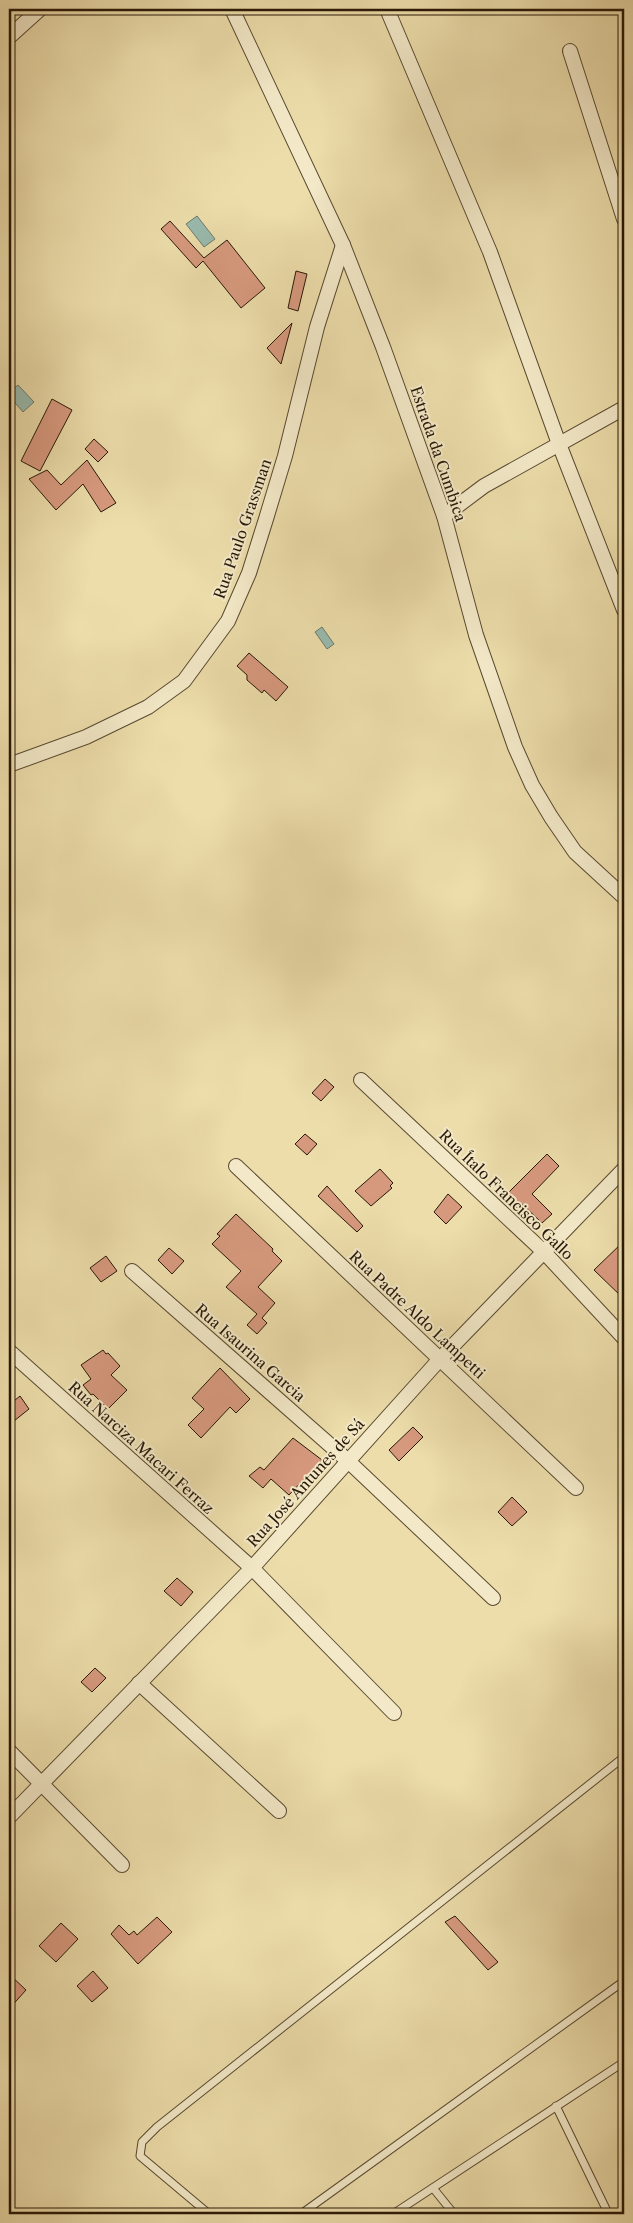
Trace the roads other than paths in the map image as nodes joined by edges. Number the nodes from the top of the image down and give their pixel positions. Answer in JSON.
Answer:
{"nodes":[{"id":1,"x":40,"y":9,"type":"edge"},
{"id":2,"x":232,"y":9,"type":"edge"},
{"id":3,"x":387,"y":9,"type":"edge"},
{"id":4,"x":9,"y":36,"type":"edge"},
{"id":5,"x":570,"y":51,"type":"dead end"},
{"id":6,"x":624,"y":219,"type":"edge"},
{"id":7,"x":343,"y":245,"type":"junction"},
{"id":8,"x":624,"y":408,"type":"edge"},
{"id":9,"x":560,"y":444,"type":"junction"},
{"id":10,"x":444,"y":516,"type":"junction"},
{"id":11,"x":624,"y":610,"type":"edge"},
{"id":12,"x":9,"y":765,"type":"edge"},
{"id":13,"x":623,"y":894,"type":"edge"},
{"id":14,"x":361,"y":1080,"type":"dead end"},
{"id":15,"x":236,"y":1166,"type":"dead end"},
{"id":16,"x":624,"y":1169,"type":"edge"},
{"id":17,"x":544,"y":1252,"type":"junction"},
{"id":18,"x":132,"y":1271,"type":"dead end"},
{"id":19,"x":624,"y":1338,"type":"edge"},
{"id":20,"x":9,"y":1352,"type":"edge"},
{"id":21,"x":440,"y":1359,"type":"junction"},
{"id":22,"x":347,"y":1460,"type":"junction"},
{"id":23,"x":576,"y":1488,"type":"dead end"},
{"id":24,"x":252,"y":1568,"type":"junction"},
{"id":25,"x":493,"y":1598,"type":"dead end"},
{"id":26,"x":139,"y":1683,"type":"junction"},
{"id":27,"x":394,"y":1713,"type":"dead end"},
{"id":28,"x":9,"y":1751,"type":"edge"},
{"id":29,"x":624,"y":1757,"type":"edge"},
{"id":30,"x":42,"y":1782,"type":"junction"},
{"id":31,"x":279,"y":1811,"type":"dead end"},
{"id":32,"x":9,"y":1817,"type":"edge"},
{"id":33,"x":122,"y":1865,"type":"dead end"},
{"id":34,"x":624,"y":1982,"type":"edge"},
{"id":35,"x":624,"y":2062,"type":"edge"},
{"id":36,"x":556,"y":2106,"type":"junction"},
{"id":37,"x":433,"y":2188,"type":"junction"},
{"id":38,"x":608,"y":2213,"type":"edge"},
{"id":39,"x":209,"y":2214,"type":"edge"},
{"id":40,"x":301,"y":2214,"type":"edge"},
{"id":41,"x":393,"y":2214,"type":"edge"},
{"id":42,"x":454,"y":2214,"type":"edge"}],
"edges":[{"from":1,"to":4,"type":"street"},
{"from":2,"to":7,"type":"street","name":"Estrada da Cumbica"},
{"from":3,"to":9,"type":"street"},
{"from":5,"to":6,"type":"street"},
{"from":7,"to":10,"type":"street","name":"Estrada da Cumbica"},
{"from":7,"to":12,"type":"street","name":"Rua Paulo Grassman"},
{"from":8,"to":9,"type":"street"},
{"from":9,"to":10,"type":"street"},
{"from":9,"to":11,"type":"street"},
{"from":10,"to":13,"type":"street","name":"Estrada da Cumbica"},
{"from":14,"to":17,"type":"street","name":"Rua Ítalo Francisco Gallo"},
{"from":15,"to":21,"type":"street","name":"Rua Padre Aldo Lampetti"},
{"from":16,"to":17,"type":"street","name":"Rua José Antunes de Sá"},
{"from":17,"to":19,"type":"street","name":"Rua Ítalo Francisco Gallo"},
{"from":17,"to":21,"type":"street","name":"Rua José Antunes de Sá"},
{"from":18,"to":22,"type":"street","name":"Rua Isaurina Garcia"},
{"from":20,"to":24,"type":"street","name":"Rua Narciza Macari Ferraz"},
{"from":21,"to":22,"type":"street","name":"Rua José Antunes de Sá"},
{"from":21,"to":23,"type":"street","name":"Rua Padre Aldo Lampetti"},
{"from":22,"to":24,"type":"street","name":"Rua José Antunes de Sá"},
{"from":22,"to":25,"type":"street","name":"Rua Isaurina Garcia"},
{"from":24,"to":26,"type":"street","name":"Rua José Antunes de Sá"},
{"from":24,"to":27,"type":"street","name":"Rua Narciza Macari Ferraz"},
{"from":26,"to":30,"type":"street","name":"Rua José Antunes de Sá"},
{"from":26,"to":31,"type":"street"},
{"from":28,"to":30,"type":"street"},
{"from":29,"to":39,"type":"lane"},
{"from":30,"to":32,"type":"street","name":"Rua José Antunes de Sá"},
{"from":30,"to":33,"type":"street"},
{"from":34,"to":40,"type":"lane"},
{"from":35,"to":36,"type":"lane"},
{"from":36,"to":37,"type":"lane"},
{"from":36,"to":38,"type":"lane"},
{"from":37,"to":41,"type":"lane"},
{"from":37,"to":42,"type":"lane"}]}
